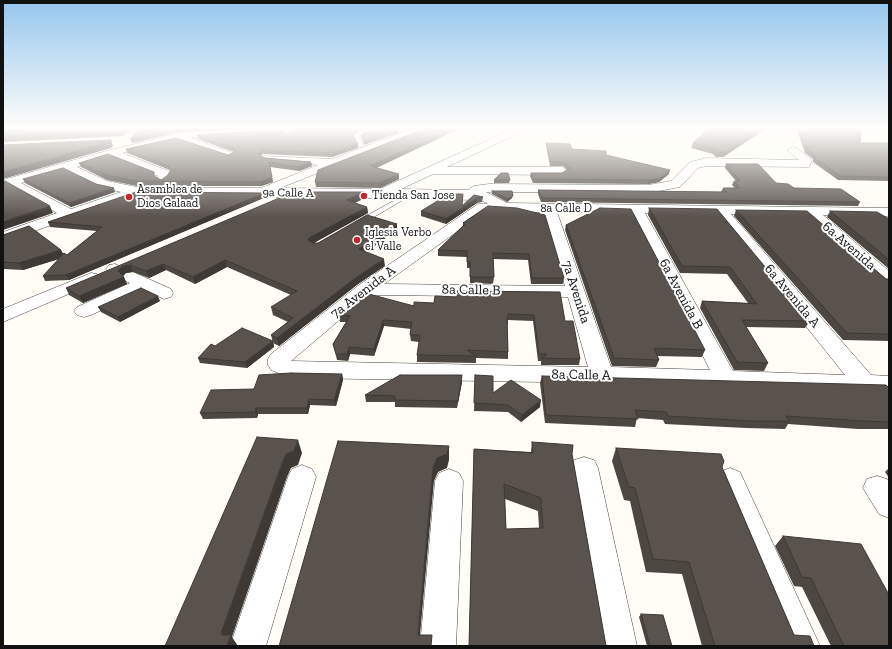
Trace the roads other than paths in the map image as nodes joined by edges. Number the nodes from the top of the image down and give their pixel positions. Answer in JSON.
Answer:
{"nodes":[{"id":1,"x":125,"y":157,"type":"edge"},
{"id":2,"x":346,"y":157,"type":"edge"},
{"id":3,"x":459,"y":157,"type":"edge"},
{"id":4,"x":802,"y":157,"type":"edge"},
{"id":5,"x":94,"y":158,"type":"edge"},
{"id":6,"x":266,"y":158,"type":"edge"},
{"id":7,"x":334,"y":162,"type":"junction"},
{"id":8,"x":66,"y":166,"type":"junction"},
{"id":9,"x":430,"y":171,"type":"junction"},
{"id":10,"x":562,"y":171,"type":"edge"},
{"id":11,"x":162,"y":179,"type":"edge"},
{"id":12,"x":7,"y":183,"type":"edge"},
{"id":13,"x":137,"y":191,"type":"junction"},
{"id":14,"x":382,"y":194,"type":"junction"},
{"id":15,"x":410,"y":194,"type":"junction"},
{"id":16,"x":454,"y":194,"type":"junction"},
{"id":17,"x":471,"y":194,"type":"junction"},
{"id":18,"x":259,"y":200,"type":"junction"},
{"id":19,"x":483,"y":207,"type":"junction"},
{"id":20,"x":504,"y":208,"type":"junction"},
{"id":21,"x":549,"y":208,"type":"junction"},
{"id":22,"x":636,"y":209,"type":"junction"},
{"id":23,"x":720,"y":210,"type":"junction"},
{"id":24,"x":809,"y":211,"type":"junction"},
{"id":25,"x":66,"y":212,"type":"dead end"},
{"id":26,"x":889,"y":212,"type":"edge"},
{"id":27,"x":349,"y":227,"type":"edge"},
{"id":28,"x":3,"y":237,"type":"edge"},
{"id":29,"x":136,"y":260,"type":"edge"},
{"id":30,"x":114,"y":269,"type":"junction"},
{"id":31,"x":889,"y":280,"type":"edge"},
{"id":32,"x":144,"y":284,"type":"junction"},
{"id":33,"x":365,"y":289,"type":"junction"},
{"id":34,"x":576,"y":292,"type":"junction"},
{"id":35,"x":164,"y":293,"type":"dead end"},
{"id":36,"x":84,"y":311,"type":"dead end"},
{"id":37,"x":3,"y":316,"type":"edge"},
{"id":38,"x":280,"y":359,"type":"joint"},
{"id":39,"x":602,"y":375,"type":"junction"},
{"id":40,"x":726,"y":379,"type":"junction"},
{"id":41,"x":865,"y":383,"type":"junction"},
{"id":42,"x":889,"y":384,"type":"edge"},
{"id":43,"x":584,"y":468,"type":"dead end"},
{"id":44,"x":302,"y":477,"type":"dead end"},
{"id":45,"x":730,"y":480,"type":"dead end"},
{"id":46,"x":449,"y":481,"type":"dead end"},
{"id":47,"x":248,"y":646,"type":"edge"},
{"id":48,"x":438,"y":646,"type":"edge"},
{"id":49,"x":620,"y":646,"type":"edge"},
{"id":50,"x":802,"y":646,"type":"edge"}],
"edges":[{"from":1,"to":11,"type":"street"},
{"from":2,"to":7,"type":"street"},
{"from":3,"to":9,"type":"street"},
{"from":4,"to":17,"type":"street","name":"9a Calle A"},
{"from":5,"to":8,"type":"street"},
{"from":6,"to":7,"type":"street"},
{"from":7,"to":18,"type":"street"},
{"from":8,"to":12,"type":"street"},
{"from":8,"to":13,"type":"street","name":"9a Calle A"},
{"from":9,"to":10,"type":"street"},
{"from":9,"to":14,"type":"street"},
{"from":12,"to":25,"type":"street"},
{"from":13,"to":18,"type":"street","name":"9a Calle A"},
{"from":13,"to":28,"type":"street"},
{"from":14,"to":15,"type":"street","name":"9a Calle A"},
{"from":14,"to":18,"type":"street","name":"9a Calle A"},
{"from":15,"to":16,"type":"street","name":"9a Calle A"},
{"from":15,"to":27,"type":"lane"},
{"from":16,"to":17,"type":"street","name":"9a Calle A"},
{"from":16,"to":19,"type":"street"},
{"from":17,"to":20,"type":"street"},
{"from":19,"to":20,"type":"street","name":"8a Calle D"},
{"from":19,"to":33,"type":"street","name":"7a Avenida A"},
{"from":20,"to":21,"type":"street","name":"8a Calle D"},
{"from":21,"to":22,"type":"street","name":"8a Calle D"},
{"from":21,"to":34,"type":"street","name":"7a Avenida"},
{"from":22,"to":23,"type":"street","name":"8a Calle D"},
{"from":22,"to":40,"type":"street","name":"6a Avenida B"},
{"from":23,"to":24,"type":"street","name":"8a Calle D"},
{"from":23,"to":41,"type":"street","name":"6a Avenida A"},
{"from":24,"to":26,"type":"street","name":"8a Calle D"},
{"from":24,"to":31,"type":"street","name":"6a Avenida"},
{"from":29,"to":30,"type":"street"},
{"from":30,"to":32,"type":"street"},
{"from":30,"to":37,"type":"street"},
{"from":32,"to":35,"type":"street"},
{"from":32,"to":36,"type":"street"},
{"from":33,"to":34,"type":"street","name":"8a Calle B"},
{"from":33,"to":38,"type":"street","name":"7a Avenida A"},
{"from":34,"to":39,"type":"street","name":"7a Avenida"},
{"from":38,"to":39,"type":"street","name":"8a Calle A"},
{"from":39,"to":40,"type":"street","name":"8a Calle A"},
{"from":40,"to":41,"type":"street","name":"8a Calle A"},
{"from":41,"to":42,"type":"street","name":"8a Calle A"},
{"from":43,"to":49,"type":"street"},
{"from":44,"to":47,"type":"street"},
{"from":45,"to":50,"type":"street"},
{"from":46,"to":48,"type":"street"}]}
